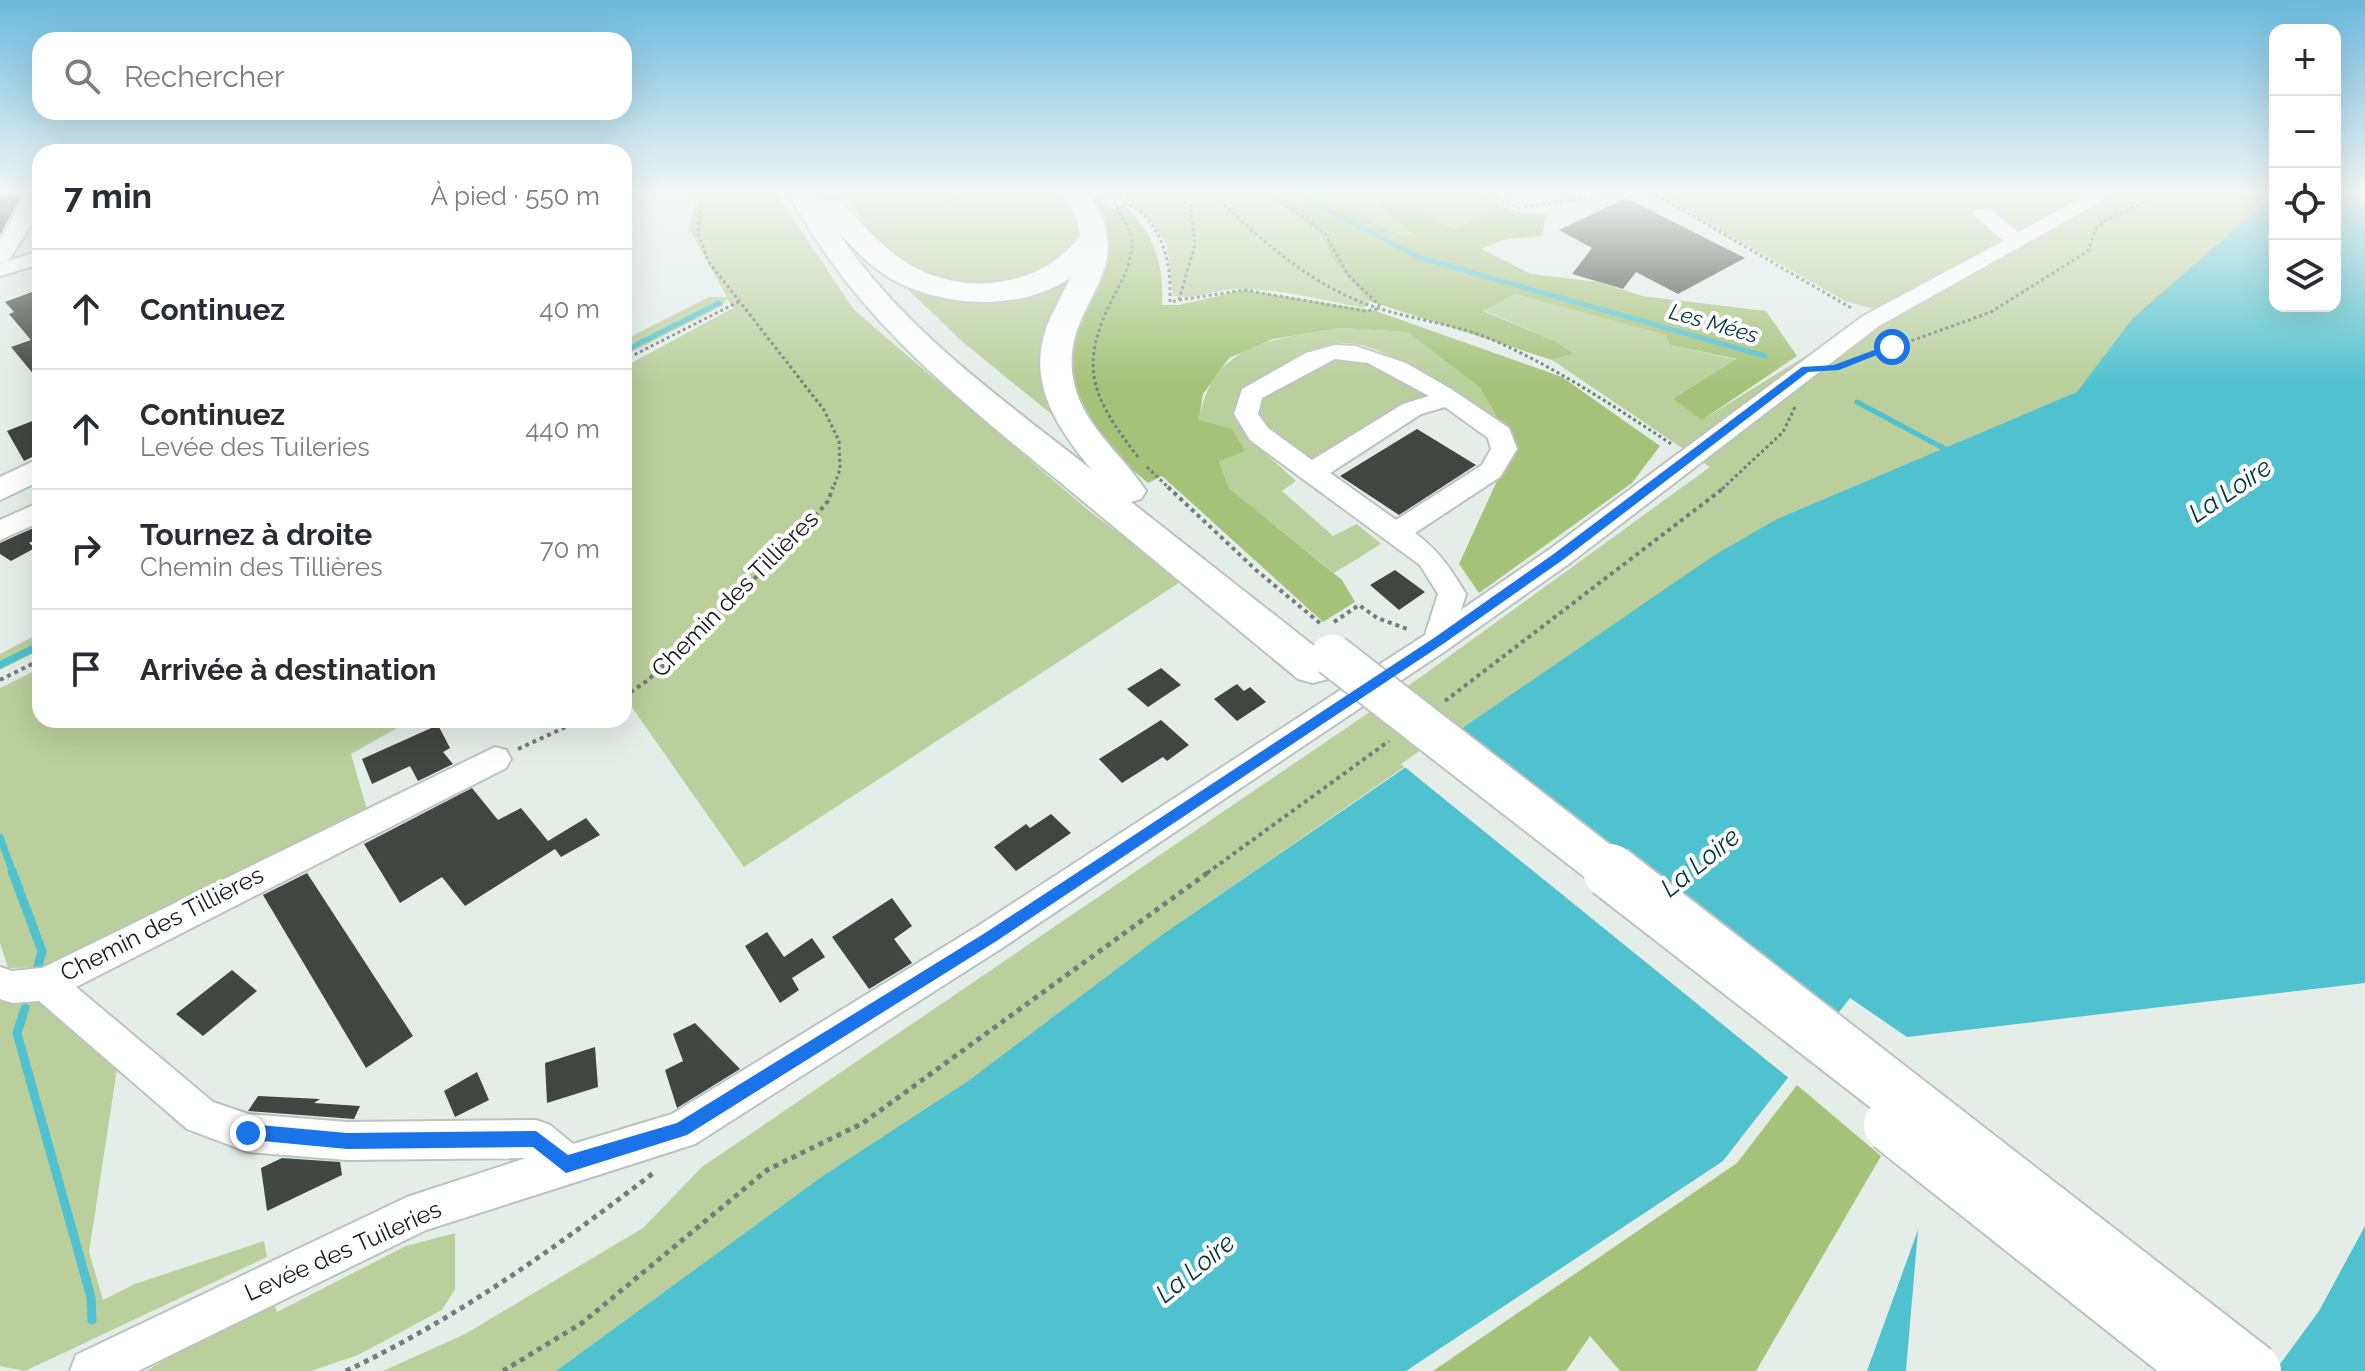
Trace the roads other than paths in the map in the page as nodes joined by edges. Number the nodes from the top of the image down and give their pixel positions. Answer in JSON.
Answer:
{"nodes":[{"id":1,"x":842,"y":256,"type":"edge"},
{"id":2,"x":863,"y":256,"type":"edge"},
{"id":3,"x":880,"y":256,"type":"edge"},
{"id":4,"x":1079,"y":256,"type":"edge"},
{"id":5,"x":1094,"y":256,"type":"edge"},
{"id":6,"x":1992,"y":256,"type":"edge"},
{"id":7,"x":32,"y":260,"type":"edge"},
{"id":8,"x":0,"y":270,"type":"edge"},
{"id":9,"x":1446,"y":399,"type":"junction"},
{"id":10,"x":32,"y":472,"type":"edge"},
{"id":11,"x":1316,"y":475,"type":"junction"},
{"id":12,"x":0,"y":490,"type":"edge"},
{"id":13,"x":1128,"y":491,"type":"junction"},
{"id":14,"x":32,"y":498,"type":"edge"},
{"id":15,"x":0,"y":510,"type":"edge"},
{"id":16,"x":32,"y":515,"type":"edge"},
{"id":17,"x":0,"y":531,"type":"edge"},
{"id":18,"x":1396,"y":533,"type":"junction"},
{"id":19,"x":1438,"y":641,"type":"junction"},
{"id":20,"x":1322,"y":661,"type":"junction"},
{"id":21,"x":495,"y":759,"type":"road end"},
{"id":22,"x":0,"y":983,"type":"edge"},
{"id":23,"x":46,"y":984,"type":"junction"},
{"id":24,"x":566,"y":1164,"type":"junction"},
{"id":25,"x":92,"y":1371,"type":"edge"},
{"id":26,"x":2201,"y":1371,"type":"edge"},
{"id":27,"x":2254,"y":1371,"type":"edge"}],
"edges":[{"from":1,"to":20,"type":"highway"},
{"from":2,"to":13,"type":"highway"},
{"from":3,"to":4,"type":"highway"},
{"from":5,"to":13,"type":"highway"},
{"from":6,"to":19,"type":"street","name":"Levée des Tuileries"},
{"from":7,"to":8,"type":"street"},
{"from":9,"to":11,"type":"street"},
{"from":9,"to":11,"type":"street"},
{"from":9,"to":18,"type":"street"},
{"from":10,"to":12,"type":"main road"},
{"from":11,"to":18,"type":"street"},
{"from":13,"to":20,"type":"highway"},
{"from":14,"to":15,"type":"street"},
{"from":16,"to":17,"type":"street"},
{"from":18,"to":19,"type":"street"},
{"from":19,"to":24,"type":"street","name":"Levée des Tuileries"},
{"from":20,"to":26,"type":"highway","bridge":true},
{"from":20,"to":27,"type":"highway","bridge":true},
{"from":21,"to":23,"type":"street","name":"Chemin des Tillières"},
{"from":22,"to":23,"type":"street","name":"Chemin des Tillières"},
{"from":23,"to":24,"type":"street","name":"Chemin des Tillières"},
{"from":24,"to":25,"type":"street","name":"Levée des Tuileries"}]}
